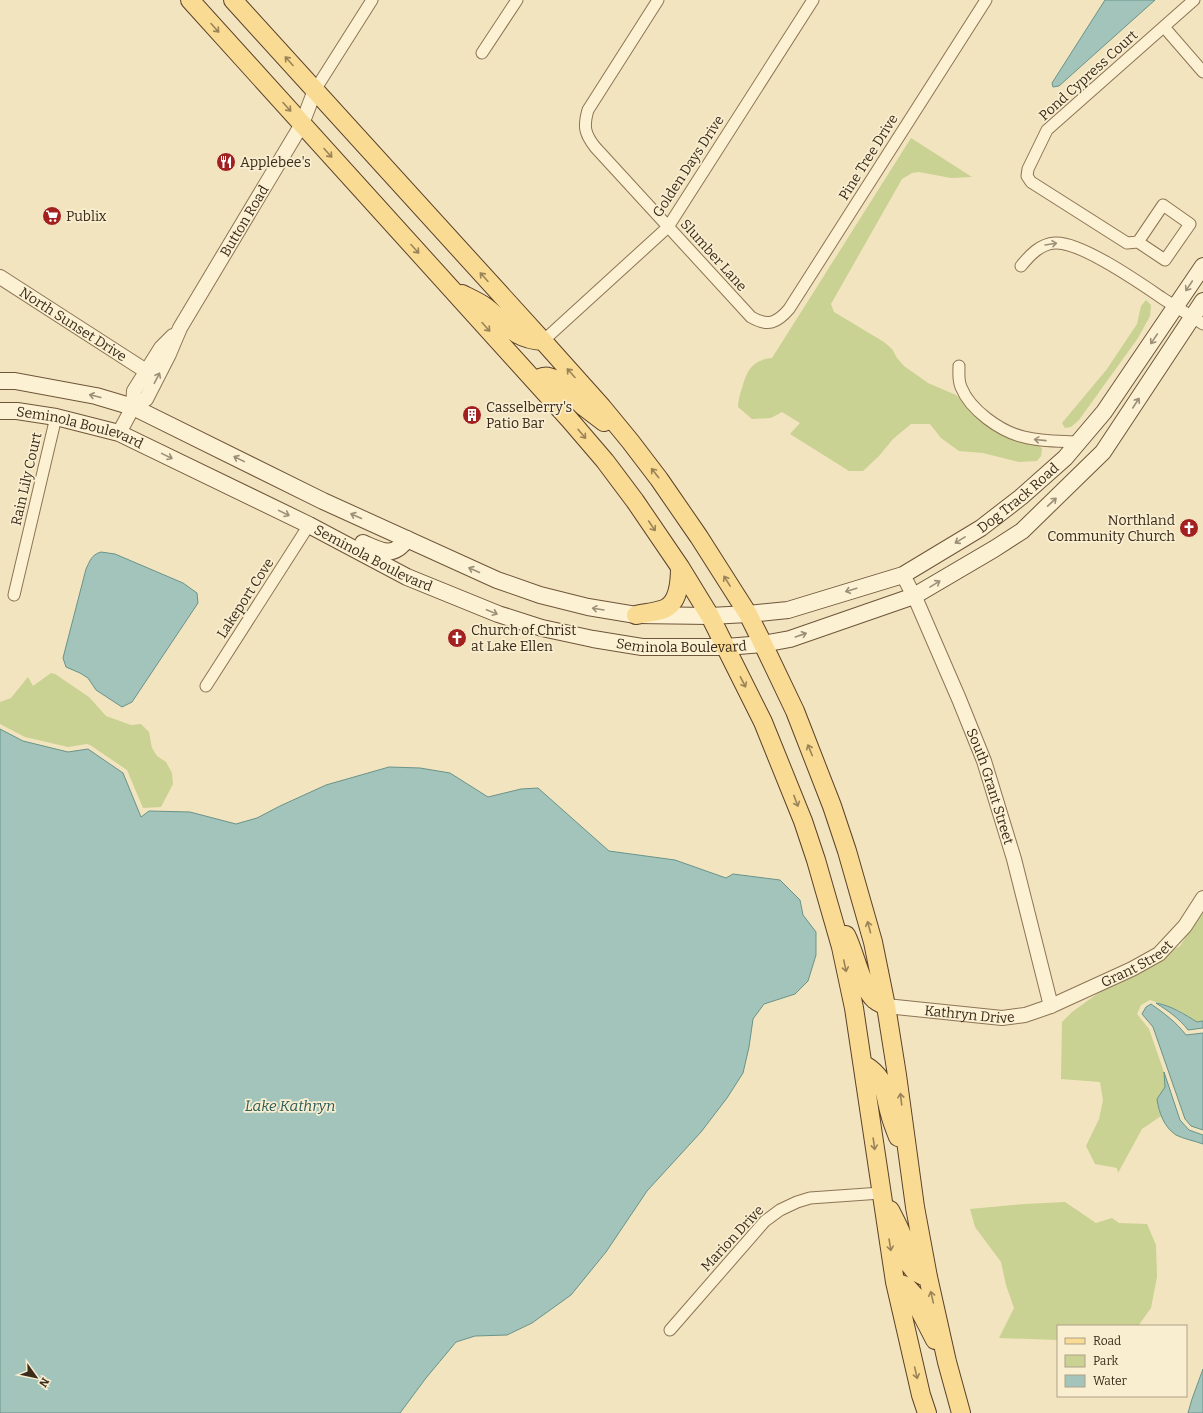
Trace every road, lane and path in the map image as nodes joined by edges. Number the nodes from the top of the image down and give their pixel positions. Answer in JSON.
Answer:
{"nodes":[{"id":1,"x":190,"y":0,"type":"edge"},
{"id":2,"x":233,"y":0,"type":"edge"},
{"id":3,"x":372,"y":0,"type":"edge"},
{"id":4,"x":517,"y":0,"type":"edge"},
{"id":5,"x":658,"y":0,"type":"edge"},
{"id":6,"x":813,"y":0,"type":"edge"},
{"id":7,"x":986,"y":0,"type":"edge"},
{"id":8,"x":1194,"y":0,"type":"edge"},
{"id":9,"x":1164,"y":27,"type":"junction"},
{"id":10,"x":482,"y":53,"type":"dead end"},
{"id":11,"x":1203,"y":72,"type":"edge"},
{"id":12,"x":315,"y":90,"type":"junction"},
{"id":13,"x":302,"y":124,"type":"junction"},
{"id":14,"x":668,"y":227,"type":"junction"},
{"id":15,"x":1138,"y":242,"type":"junction"},
{"id":16,"x":1021,"y":266,"type":"dead end"},
{"id":17,"x":1203,"y":266,"type":"edge"},
{"id":18,"x":0,"y":277,"type":"edge"},
{"id":19,"x":450,"y":288,"type":"junction"},
{"id":20,"x":1203,"y":301,"type":"edge"},
{"id":21,"x":1176,"y":307,"type":"junction"},
{"id":22,"x":1197,"y":321,"type":"edge"},
{"id":23,"x":770,"y":323,"type":"joint"},
{"id":24,"x":180,"y":328,"type":"junction"},
{"id":25,"x":543,"y":341,"type":"junction"},
{"id":26,"x":959,"y":366,"type":"dead end"},
{"id":27,"x":146,"y":371,"type":"junction"},
{"id":28,"x":534,"y":380,"type":"junction"},
{"id":29,"x":0,"y":381,"type":"edge"},
{"id":30,"x":133,"y":407,"type":"junction"},
{"id":31,"x":0,"y":411,"type":"edge"},
{"id":32,"x":56,"y":417,"type":"junction"},
{"id":33,"x":119,"y":433,"type":"junction"},
{"id":34,"x":630,"y":442,"type":"junction"},
{"id":35,"x":1079,"y":442,"type":"junction"},
{"id":36,"x":309,"y":525,"type":"junction"},
{"id":37,"x":407,"y":539,"type":"junction"},
{"id":38,"x":680,"y":567,"type":"junction"},
{"id":39,"x":903,"y":575,"type":"junction"},
{"id":40,"x":14,"y":595,"type":"dead end"},
{"id":41,"x":914,"y":596,"type":"junction"},
{"id":42,"x":748,"y":614,"type":"junction"},
{"id":43,"x":636,"y":615,"type":"junction"},
{"id":44,"x":710,"y":616,"type":"junction"},
{"id":45,"x":763,"y":644,"type":"junction"},
{"id":46,"x":726,"y":647,"type":"junction"},
{"id":47,"x":206,"y":686,"type":"dead end"},
{"id":48,"x":1203,"y":898,"type":"edge"},
{"id":49,"x":827,"y":899,"type":"junction"},
{"id":50,"x":886,"y":1006,"type":"junction"},
{"id":51,"x":1051,"y":1006,"type":"junction"},
{"id":52,"x":863,"y":1064,"type":"junction"},
{"id":53,"x":910,"y":1168,"type":"junction"},
{"id":54,"x":881,"y":1193,"type":"junction"},
{"id":55,"x":928,"y":1277,"type":"junction"},
{"id":56,"x":896,"y":1282,"type":"junction"},
{"id":57,"x":670,"y":1330,"type":"dead end"},
{"id":58,"x":947,"y":1362,"type":"junction"},
{"id":59,"x":927,"y":1413,"type":"edge"},
{"id":60,"x":961,"y":1413,"type":"edge"}],
"edges":[{"from":1,"to":13,"type":"main road","one_way":true},
{"from":12,"to":2,"type":"main road","one_way":true},
{"from":3,"to":12,"type":"street"},
{"from":4,"to":10,"type":"street"},
{"from":5,"to":14,"type":"street","name":"Slumber Lane"},
{"from":6,"to":14,"type":"street","name":"Golden Days Drive"},
{"from":7,"to":23,"type":"street","name":"Pine Tree Drive"},
{"from":8,"to":9,"type":"street","name":"Pond Cypress Court"},
{"from":9,"to":11,"type":"street"},
{"from":9,"to":15,"type":"street","name":"Pond Cypress Court"},
{"from":12,"to":13,"type":"street","name":"Button Road"},
{"from":25,"to":12,"type":"main road","one_way":true},
{"from":13,"to":19,"type":"main road","one_way":true},
{"from":13,"to":24,"type":"street","name":"Button Road"},
{"from":14,"to":23,"type":"street","name":"Slumber Lane"},
{"from":14,"to":25,"type":"street","name":"Golden Days Drive"},
{"from":15,"to":15,"type":"street","name":"Pond Cypress Court"},
{"from":16,"to":21,"type":"street","one_way":true},
{"from":17,"to":21,"type":"main road","name":"Dog Track Road","one_way":true},
{"from":18,"to":27,"type":"street","name":"North Sunset Drive"},
{"from":19,"to":25,"type":"main road"},
{"from":19,"to":28,"type":"main road","one_way":true},
{"from":20,"to":22,"type":"main road","name":"Dog Track Road"},
{"from":21,"to":22,"type":"street"},
{"from":21,"to":35,"type":"main road","name":"Dog Track Road","one_way":true},
{"from":41,"to":22,"type":"main road","name":"Dog Track Road","one_way":true},
{"from":24,"to":27,"type":"street","name":"Button Road"},
{"from":30,"to":24,"type":"street","name":"Button Road","one_way":true},
{"from":34,"to":25,"type":"main road","one_way":true},
{"from":35,"to":26,"type":"street","one_way":true},
{"from":27,"to":30,"type":"street","name":"Button Road"},
{"from":28,"to":34,"type":"main road"},
{"from":28,"to":38,"type":"main road","one_way":true},
{"from":30,"to":29,"type":"main road","name":"Seminola Boulevard","one_way":true},
{"from":30,"to":33,"type":"street","name":"Button Road"},
{"from":37,"to":30,"type":"main road","name":"Seminola Boulevard","one_way":true},
{"from":31,"to":32,"type":"main road","name":"Seminola Boulevard"},
{"from":32,"to":33,"type":"main road","name":"Seminola Boulevard"},
{"from":32,"to":40,"type":"street","name":"Rain Lily Court"},
{"from":33,"to":36,"type":"main road","name":"Seminola Boulevard","one_way":true},
{"from":42,"to":34,"type":"main road","one_way":true},
{"from":35,"to":39,"type":"main road","name":"Dog Track Road","one_way":true},
{"from":36,"to":37,"type":"main road"},
{"from":36,"to":46,"type":"main road","name":"Seminola Boulevard","one_way":true},
{"from":36,"to":47,"type":"street","name":"Lakeport Cove"},
{"from":43,"to":37,"type":"main road","name":"Seminola Boulevard","one_way":true},
{"from":38,"to":43,"type":"main road"},
{"from":38,"to":44,"type":"main road"},
{"from":39,"to":41,"type":"street","name":"South Grant Street"},
{"from":39,"to":42,"type":"main road","name":"Dog Track Road","one_way":true},
{"from":45,"to":41,"type":"main road","name":"Dog Track Road","one_way":true},
{"from":41,"to":51,"type":"street","name":"South Grant Street"},
{"from":42,"to":44,"type":"main road","name":"Seminola Boulevard"},
{"from":42,"to":45,"type":"main road"},
{"from":43,"to":44,"type":"main road","name":"Seminola Boulevard"},
{"from":44,"to":46,"type":"main road"},
{"from":45,"to":46,"type":"main road","name":"Seminola Boulevard"},
{"from":50,"to":45,"type":"main road","one_way":true},
{"from":46,"to":49,"type":"main road","one_way":true},
{"from":48,"to":51,"type":"street","name":"Grant Street"},
{"from":49,"to":50,"type":"main road"},
{"from":49,"to":52,"type":"main road","one_way":true},
{"from":50,"to":51,"type":"street","name":"Kathryn Drive"},
{"from":53,"to":50,"type":"main road","one_way":true},
{"from":52,"to":53,"type":"main road"},
{"from":52,"to":54,"type":"main road","one_way":true},
{"from":53,"to":55,"type":"main road"},
{"from":54,"to":55,"type":"main road"},
{"from":54,"to":56,"type":"main road","one_way":true},
{"from":54,"to":57,"type":"street","name":"Marion Drive"},
{"from":58,"to":55,"type":"main road","one_way":true},
{"from":56,"to":58,"type":"main road"},
{"from":56,"to":59,"type":"main road","one_way":true},
{"from":58,"to":60,"type":"main road"}]}
